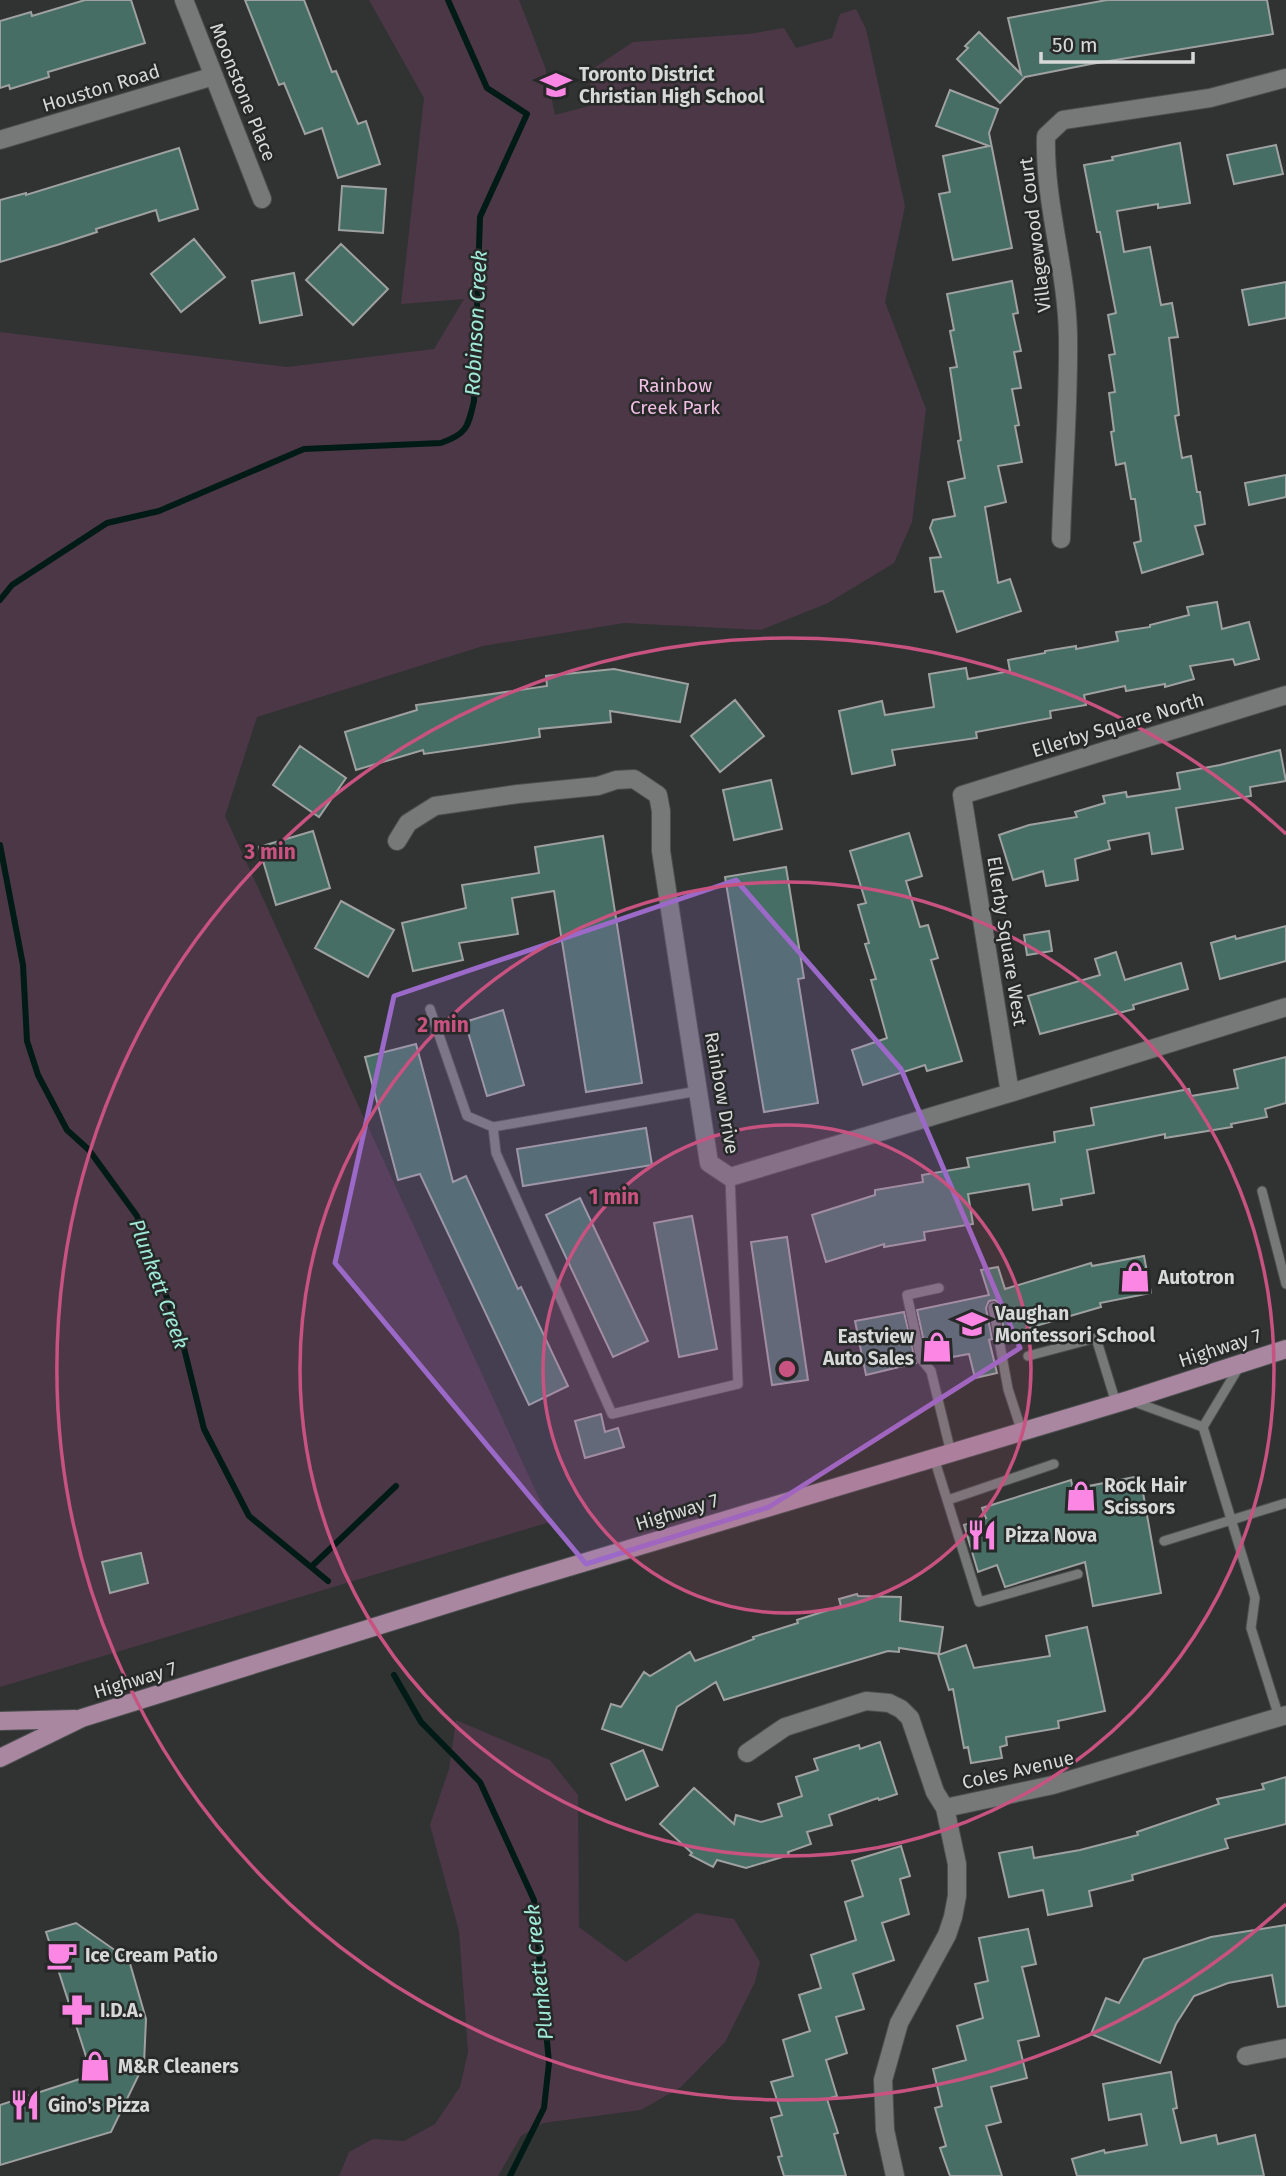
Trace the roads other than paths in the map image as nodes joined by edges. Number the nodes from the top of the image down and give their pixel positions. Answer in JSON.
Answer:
{"nodes":[{"id":1,"x":184,"y":0,"type":"edge"},
{"id":2,"x":214,"y":76,"type":"junction"},
{"id":3,"x":1286,"y":78,"type":"edge"},
{"id":4,"x":0,"y":141,"type":"edge"},
{"id":5,"x":262,"y":199,"type":"dead end"},
{"id":6,"x":1061,"y":539,"type":"dead end"},
{"id":7,"x":1286,"y":695,"type":"edge"},
{"id":8,"x":962,"y":795,"type":"joint"},
{"id":9,"x":397,"y":841,"type":"dead end"},
{"id":10,"x":1286,"y":1007,"type":"edge"},
{"id":11,"x":430,"y":1009,"type":"dead end"},
{"id":12,"x":698,"y":1091,"type":"junction"},
{"id":13,"x":1010,"y":1093,"type":"junction"},
{"id":14,"x":493,"y":1127,"type":"junction"},
{"id":15,"x":730,"y":1177,"type":"junction"},
{"id":16,"x":1262,"y":1191,"type":"dead end"},
{"id":17,"x":1286,"y":1284,"type":"edge"},
{"id":18,"x":939,"y":1288,"type":"dead end"},
{"id":19,"x":993,"y":1307,"type":"dead end"},
{"id":20,"x":1286,"y":1349,"type":"edge"},
{"id":21,"x":1028,"y":1356,"type":"dead end"},
{"id":22,"x":1241,"y":1364,"type":"junction"},
{"id":23,"x":1122,"y":1401,"type":"junction"},
{"id":24,"x":1203,"y":1427,"type":"junction"},
{"id":25,"x":1023,"y":1432,"type":"junction"},
{"id":26,"x":942,"y":1456,"type":"junction"},
{"id":27,"x":1054,"y":1464,"type":"dead end"},
{"id":28,"x":948,"y":1500,"type":"junction"},
{"id":29,"x":1286,"y":1503,"type":"edge"},
{"id":30,"x":1232,"y":1520,"type":"junction"},
{"id":31,"x":1164,"y":1541,"type":"dead end"},
{"id":32,"x":1078,"y":1574,"type":"dead end"},
{"id":33,"x":1282,"y":1716,"type":"edge"},
{"id":34,"x":82,"y":1718,"type":"junction"},
{"id":35,"x":0,"y":1721,"type":"edge"},
{"id":36,"x":747,"y":1753,"type":"dead end"},
{"id":37,"x":0,"y":1758,"type":"edge"},
{"id":38,"x":944,"y":1808,"type":"junction"},
{"id":39,"x":1286,"y":2048,"type":"edge"},
{"id":40,"x":1246,"y":2056,"type":"dead end"},
{"id":41,"x":895,"y":2176,"type":"edge"}],
"edges":[{"from":1,"to":2,"type":"street","name":"Moonstone Place"},
{"from":2,"to":4,"type":"street","name":"Houston Road"},
{"from":2,"to":5,"type":"street","name":"Moonstone Place"},
{"from":3,"to":6,"type":"street","name":"Villagewood Court"},
{"from":7,"to":8,"type":"street","name":"Ellerby Square North"},
{"from":8,"to":13,"type":"street","name":"Ellerby Square West"},
{"from":9,"to":12,"type":"street","name":"Rainbow Drive"},
{"from":10,"to":13,"type":"street","name":"Rainbow Drive"},
{"from":11,"to":14,"type":"lane"},
{"from":12,"to":14,"type":"lane"},
{"from":12,"to":15,"type":"street","name":"Rainbow Drive"},
{"from":13,"to":15,"type":"street","name":"Rainbow Drive"},
{"from":14,"to":15,"type":"lane"},
{"from":16,"to":17,"type":"lane"},
{"from":18,"to":26,"type":"lane"},
{"from":19,"to":25,"type":"lane"},
{"from":20,"to":22,"type":"main road","name":"Highway 7"},
{"from":21,"to":23,"type":"lane"},
{"from":22,"to":23,"type":"main road","name":"Highway 7"},
{"from":22,"to":24,"type":"lane"},
{"from":23,"to":24,"type":"lane"},
{"from":23,"to":25,"type":"main road","name":"Highway 7"},
{"from":24,"to":30,"type":"lane"},
{"from":25,"to":26,"type":"main road","name":"Highway 7"},
{"from":26,"to":28,"type":"lane"},
{"from":26,"to":34,"type":"main road","name":"Highway 7"},
{"from":27,"to":28,"type":"lane"},
{"from":28,"to":32,"type":"lane"},
{"from":29,"to":30,"type":"lane"},
{"from":30,"to":31,"type":"lane"},
{"from":30,"to":33,"type":"lane"},
{"from":33,"to":38,"type":"street","name":"Coles Avenue"},
{"from":34,"to":35,"type":"main road","name":"Highway 7"},
{"from":34,"to":37,"type":"main road","name":"Highway 7"},
{"from":36,"to":38,"type":"street","name":"Coles Avenue"},
{"from":38,"to":41,"type":"street"},
{"from":39,"to":40,"type":"street"}]}
